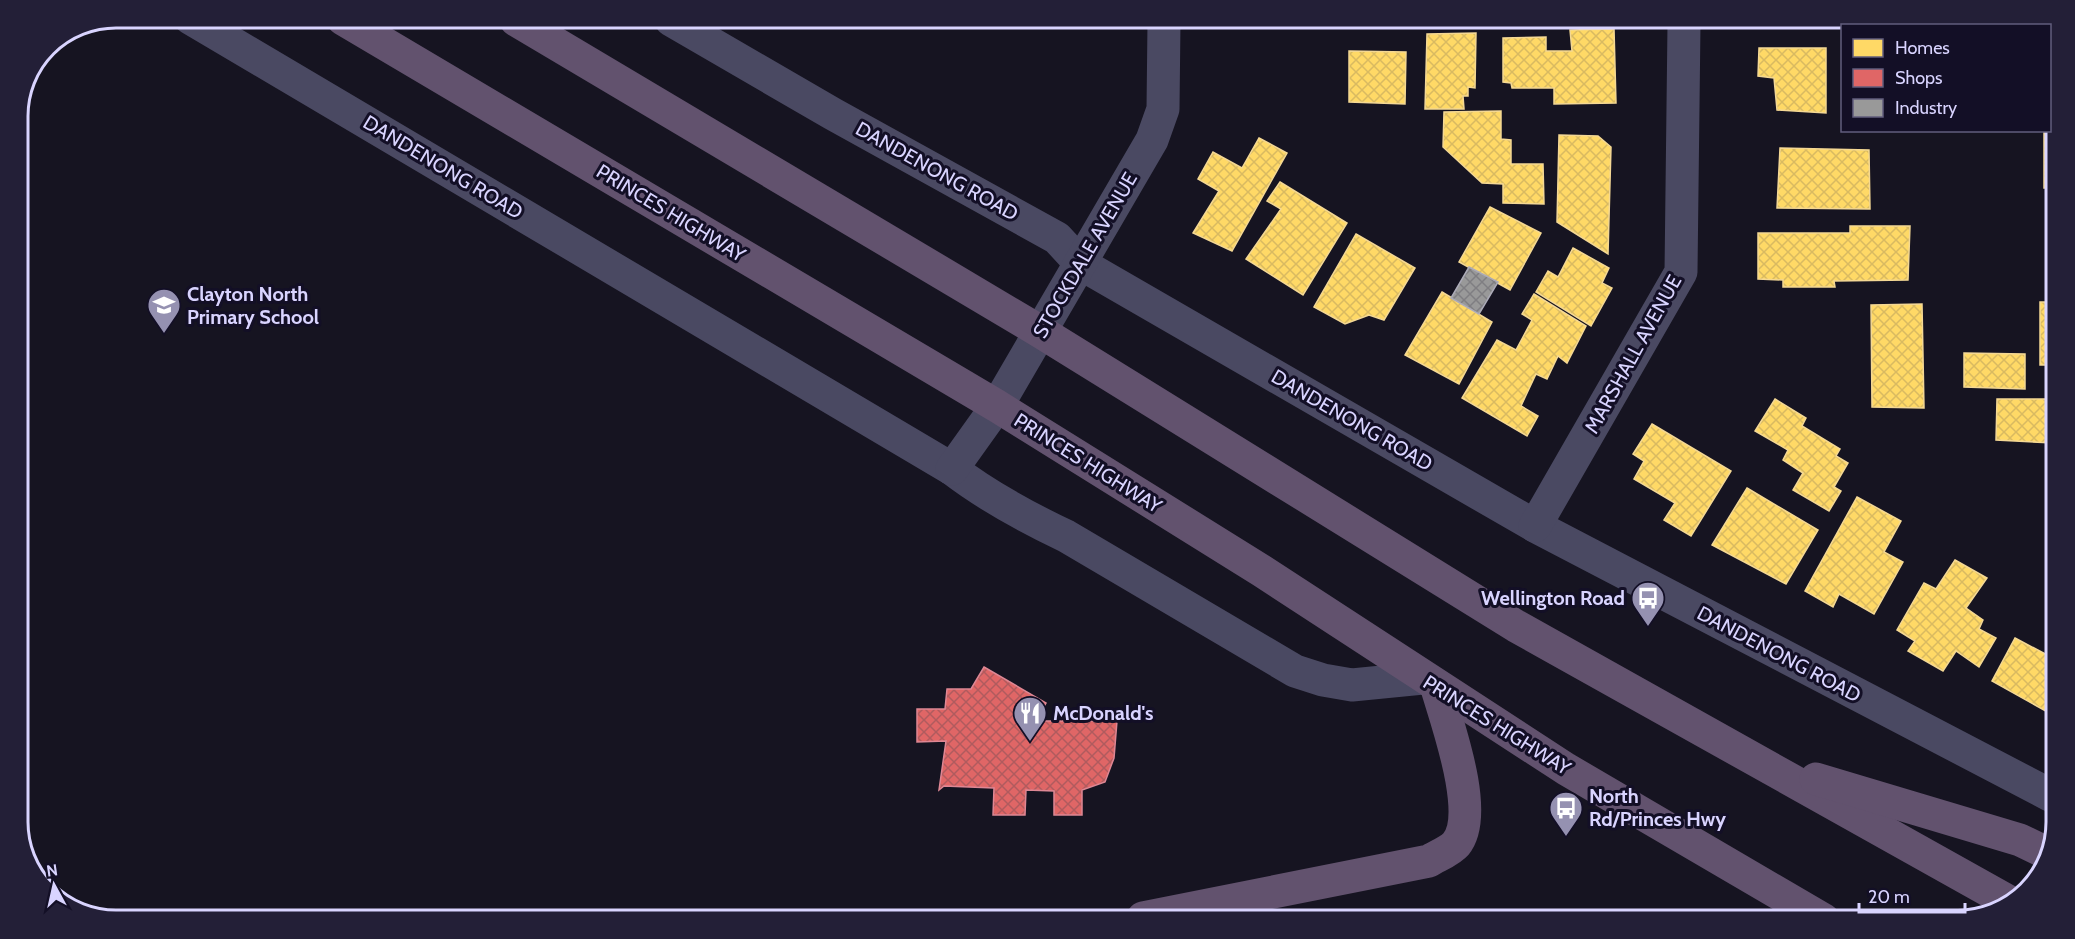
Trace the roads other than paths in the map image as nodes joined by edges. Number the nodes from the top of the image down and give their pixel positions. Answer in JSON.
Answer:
{"nodes":[{"id":1,"x":209,"y":29,"type":"edge"},
{"id":2,"x":360,"y":29,"type":"edge"},
{"id":3,"x":531,"y":29,"type":"edge"},
{"id":4,"x":687,"y":29,"type":"edge"},
{"id":5,"x":1164,"y":29,"type":"edge"},
{"id":6,"x":1684,"y":29,"type":"edge"},
{"id":7,"x":1081,"y":264,"type":"junction"},
{"id":8,"x":1041,"y":332,"type":"junction"},
{"id":9,"x":997,"y":406,"type":"junction"},
{"id":10,"x":952,"y":469,"type":"junction"},
{"id":11,"x":1535,"y":526,"type":"junction"},
{"id":12,"x":1430,"y":682,"type":"junction"},
{"id":13,"x":1760,"y":763,"type":"junction"},
{"id":14,"x":2046,"y":793,"type":"edge"},
{"id":15,"x":2042,"y":850,"type":"edge"},
{"id":16,"x":2003,"y":898,"type":"edge"},
{"id":17,"x":1183,"y":910,"type":"edge"},
{"id":18,"x":1807,"y":910,"type":"edge"}],
"edges":[{"from":1,"to":10,"type":"street","name":"DANDENONG ROAD"},
{"from":2,"to":9,"type":"highway","name":"PRINCES HIGHWAY"},
{"from":3,"to":8,"type":"highway"},
{"from":4,"to":7,"type":"street","name":"DANDENONG ROAD"},
{"from":5,"to":7,"type":"street","name":"STOCKDALE AVENUE"},
{"from":6,"to":11,"type":"street","name":"MARSHALL AVENUE"},
{"from":7,"to":8,"type":"street","name":"STOCKDALE AVENUE"},
{"from":7,"to":11,"type":"street","name":"DANDENONG ROAD"},
{"from":8,"to":9,"type":"street","name":"STOCKDALE AVENUE"},
{"from":8,"to":13,"type":"highway"},
{"from":9,"to":10,"type":"street","name":"STOCKDALE AVENUE"},
{"from":9,"to":12,"type":"highway","name":"PRINCES HIGHWAY"},
{"from":10,"to":12,"type":"street","name":"DANDENONG ROAD"},
{"from":11,"to":14,"type":"street","name":"DANDENONG ROAD"},
{"from":12,"to":17,"type":"highway"},
{"from":12,"to":18,"type":"highway","name":"PRINCES HIGHWAY"},
{"from":13,"to":15,"type":"highway"},
{"from":13,"to":16,"type":"highway"}]}
